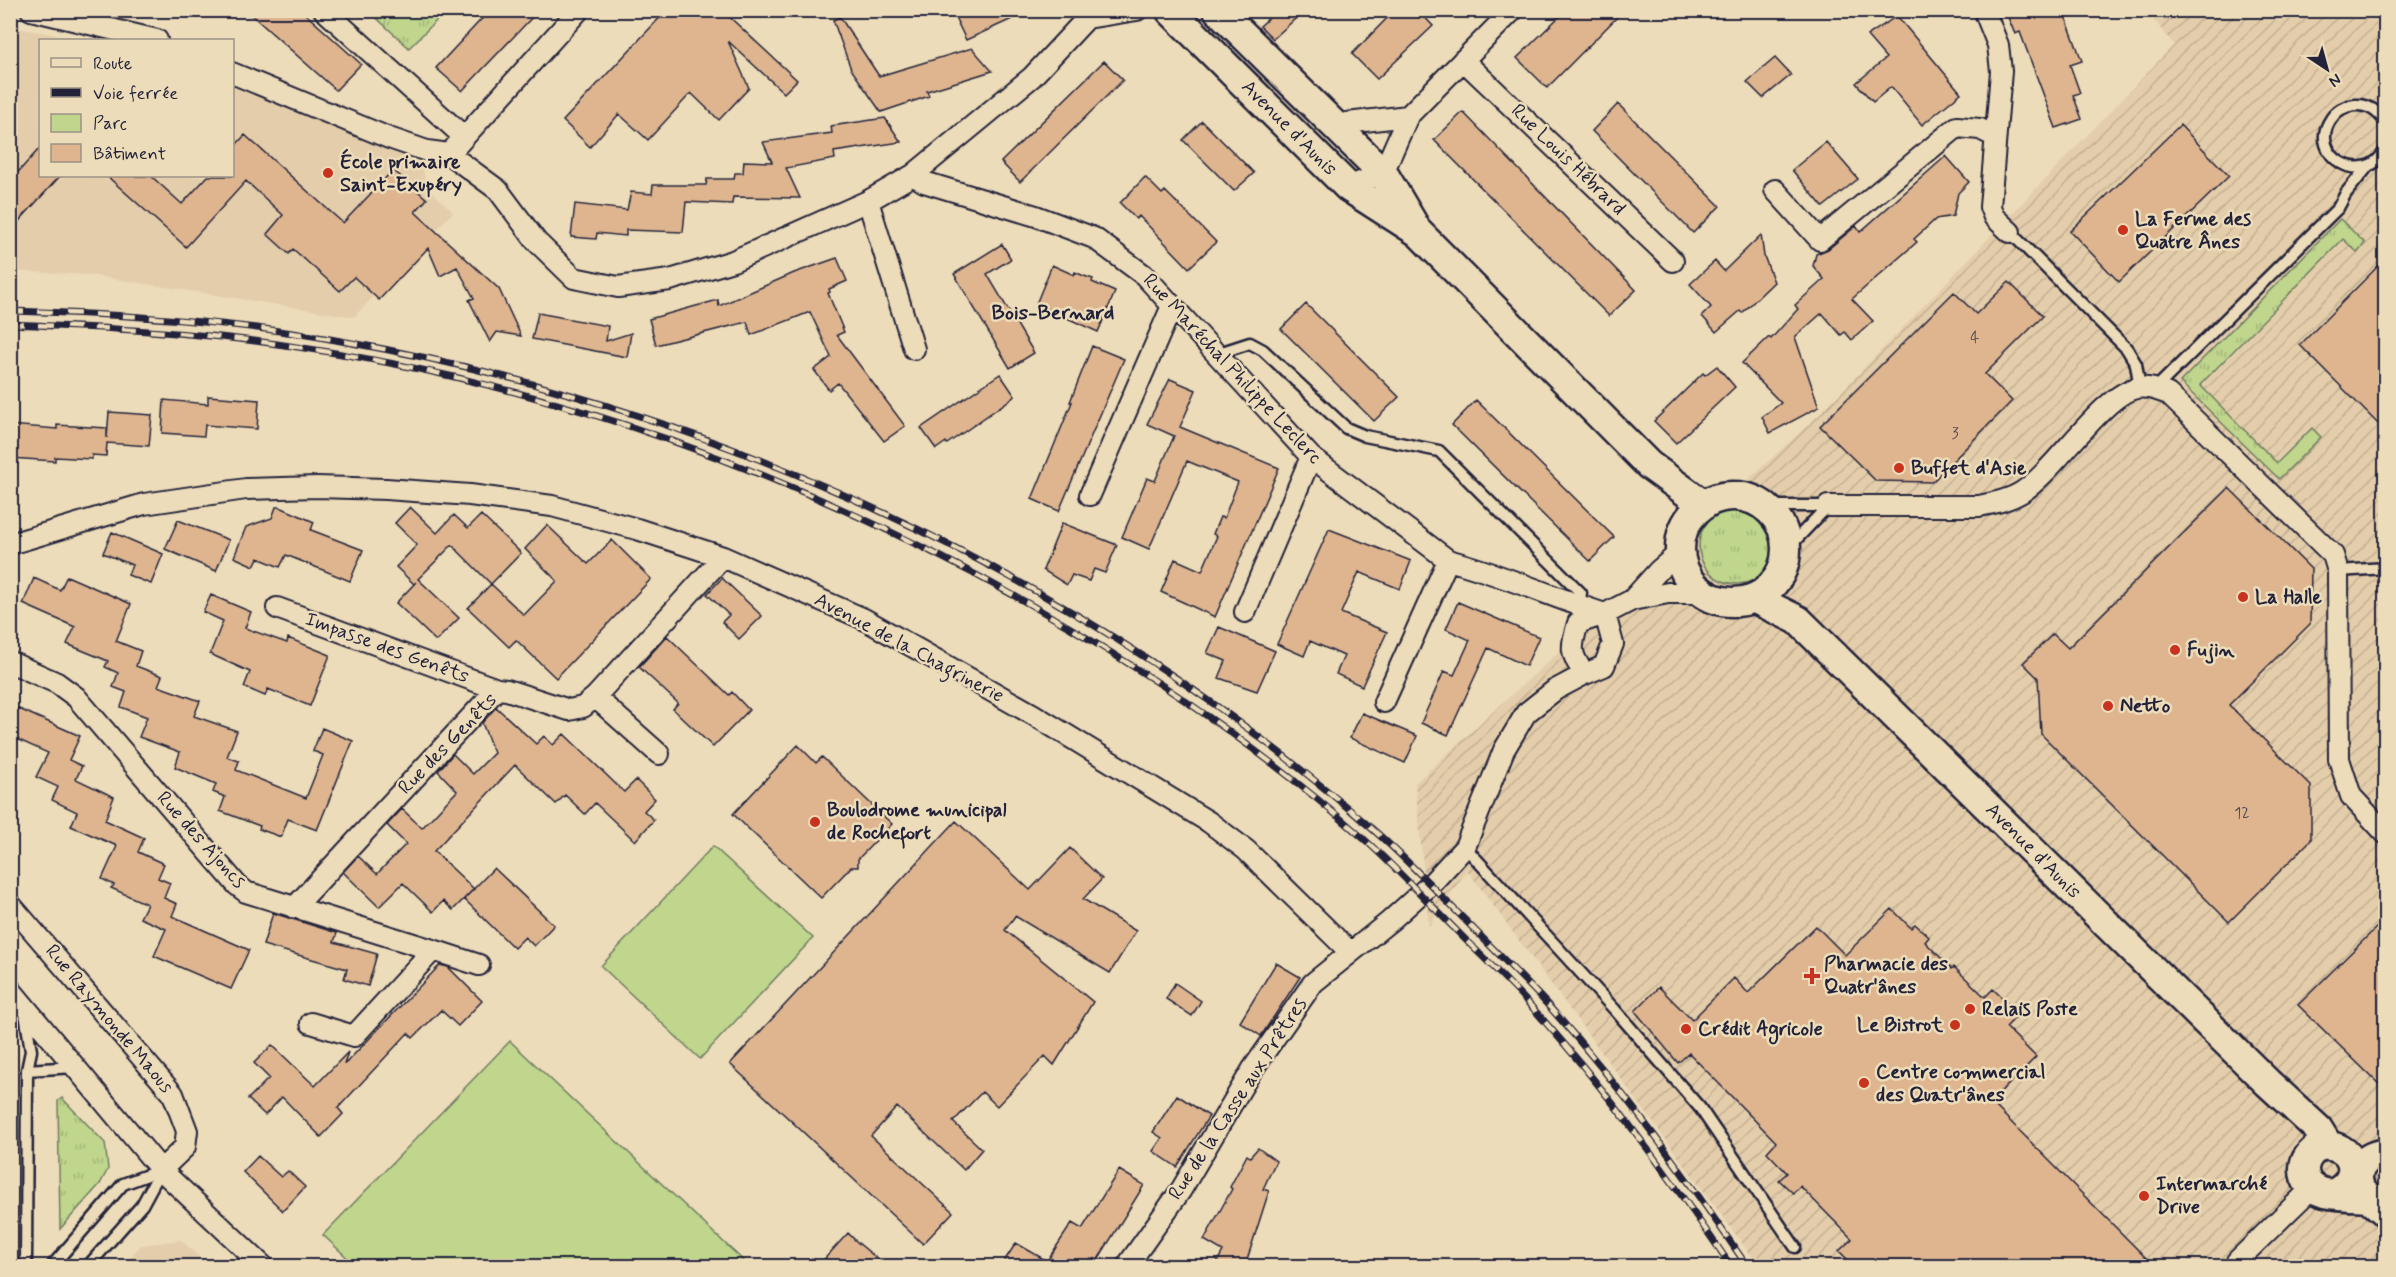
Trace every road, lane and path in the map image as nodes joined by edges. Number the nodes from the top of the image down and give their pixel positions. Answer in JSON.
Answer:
{"nodes":[{"id":1,"x":31,"y":10,"type":"edge"},
{"id":2,"x":579,"y":10,"type":"edge"},
{"id":3,"x":1137,"y":10,"type":"edge"},
{"id":4,"x":1170,"y":10,"type":"edge"},
{"id":5,"x":1513,"y":10,"type":"edge"},
{"id":6,"x":1984,"y":10,"type":"edge"},
{"id":7,"x":326,"y":11,"type":"edge"},
{"id":8,"x":1087,"y":14,"type":"edge"},
{"id":9,"x":82,"y":16,"type":"edge"},
{"id":10,"x":1228,"y":17,"type":"edge"},
{"id":11,"x":154,"y":39,"type":"edge"},
{"id":12,"x":1463,"y":60,"type":"junction"},
{"id":13,"x":234,"y":74,"type":"edge"},
{"id":14,"x":1408,"y":116,"type":"junction"},
{"id":15,"x":2385,"y":123,"type":"edge"},
{"id":16,"x":1334,"y":127,"type":"junction"},
{"id":17,"x":464,"y":136,"type":"junction"},
{"id":18,"x":1994,"y":136,"type":"junction"},
{"id":19,"x":2385,"y":149,"type":"edge"},
{"id":20,"x":449,"y":154,"type":"junction"},
{"id":21,"x":2346,"y":166,"type":"junction"},
{"id":22,"x":2368,"y":166,"type":"junction"},
{"id":23,"x":1383,"y":173,"type":"junction"},
{"id":24,"x":913,"y":175,"type":"junction"},
{"id":25,"x":1348,"y":187,"type":"junction"},
{"id":26,"x":1775,"y":190,"type":"dead end"},
{"id":27,"x":2346,"y":193,"type":"junction"},
{"id":28,"x":868,"y":201,"type":"junction"},
{"id":29,"x":1418,"y":232,"type":"junction"},
{"id":30,"x":2010,"y":232,"type":"joint"},
{"id":31,"x":1673,"y":261,"type":"dead end"},
{"id":32,"x":1172,"y":306,"type":"junction"},
{"id":33,"x":914,"y":349,"type":"dead end"},
{"id":34,"x":1216,"y":354,"type":"junction"},
{"id":35,"x":2147,"y":388,"type":"junction"},
{"id":36,"x":1311,"y":457,"type":"junction"},
{"id":37,"x":1649,"y":465,"type":"junction"},
{"id":38,"x":1090,"y":495,"type":"dead end"},
{"id":39,"x":1704,"y":505,"type":"junction"},
{"id":40,"x":1763,"y":506,"type":"junction"},
{"id":41,"x":1828,"y":507,"type":"junction"},
{"id":42,"x":1681,"y":542,"type":"junction"},
{"id":43,"x":10,"y":544,"type":"edge"},
{"id":44,"x":723,"y":557,"type":"junction"},
{"id":45,"x":1448,"y":560,"type":"junction"},
{"id":46,"x":1783,"y":561,"type":"junction"},
{"id":47,"x":2385,"y":568,"type":"edge"},
{"id":48,"x":2338,"y":571,"type":"junction"},
{"id":49,"x":1704,"y":593,"type":"junction"},
{"id":50,"x":1753,"y":598,"type":"junction"},
{"id":51,"x":1632,"y":600,"type":"junction"},
{"id":52,"x":1579,"y":606,"type":"junction"},
{"id":53,"x":277,"y":608,"type":"dead end"},
{"id":54,"x":1245,"y":612,"type":"dead end"},
{"id":55,"x":1605,"y":614,"type":"junction"},
{"id":56,"x":1798,"y":620,"type":"junction"},
{"id":57,"x":10,"y":662,"type":"edge"},
{"id":58,"x":1585,"y":674,"type":"junction"},
{"id":59,"x":497,"y":689,"type":"junction"},
{"id":60,"x":595,"y":697,"type":"junction"},
{"id":61,"x":1383,"y":702,"type":"dead end"},
{"id":62,"x":659,"y":754,"type":"dead end"},
{"id":63,"x":2385,"y":834,"type":"edge"},
{"id":64,"x":1466,"y":848,"type":"junction"},
{"id":65,"x":10,"y":904,"type":"edge"},
{"id":66,"x":294,"y":908,"type":"junction"},
{"id":67,"x":434,"y":950,"type":"junction"},
{"id":68,"x":1350,"y":952,"type":"junction"},
{"id":69,"x":479,"y":964,"type":"dead end"},
{"id":70,"x":10,"y":989,"type":"edge"},
{"id":71,"x":24,"y":1006,"type":"junction"},
{"id":72,"x":311,"y":1023,"type":"dead end"},
{"id":73,"x":75,"y":1067,"type":"junction"},
{"id":74,"x":27,"y":1070,"type":"junction"},
{"id":75,"x":2268,"y":1083,"type":"junction"},
{"id":76,"x":2333,"y":1146,"type":"junction"},
{"id":77,"x":2380,"y":1154,"type":"edge"},
{"id":78,"x":161,"y":1170,"type":"junction"},
{"id":79,"x":2317,"y":1182,"type":"junction"},
{"id":80,"x":2378,"y":1203,"type":"edge"},
{"id":81,"x":1796,"y":1247,"type":"dead end"},
{"id":82,"x":26,"y":1266,"type":"edge"},
{"id":83,"x":52,"y":1266,"type":"edge"},
{"id":84,"x":88,"y":1266,"type":"edge"},
{"id":85,"x":263,"y":1266,"type":"edge"},
{"id":86,"x":1127,"y":1266,"type":"edge"},
{"id":87,"x":2241,"y":1266,"type":"edge"}],
"edges":[{"from":1,"to":9,"type":"street"},
{"from":2,"to":17,"type":"street"},
{"from":3,"to":8,"type":"street"},
{"from":4,"to":25,"type":"main road","name":"Avenue d'Aunis"},
{"from":5,"to":12,"type":"street"},
{"from":6,"to":18,"type":"street"},
{"from":7,"to":17,"type":"street"},
{"from":8,"to":24,"type":"street"},
{"from":9,"to":11,"type":"street"},
{"from":10,"to":16,"type":"main road","name":"Avenue d'Aunis"},
{"from":12,"to":14,"type":"street"},
{"from":12,"to":31,"type":"street","name":"Rue Louis Hébrard"},
{"from":13,"to":20,"type":"street"},
{"from":14,"to":16,"type":"street"},
{"from":14,"to":23,"type":"street"},
{"from":15,"to":21,"type":"lane"},
{"from":16,"to":23,"type":"main road","name":"Avenue d'Aunis"},
{"from":17,"to":20,"type":"street"},
{"from":18,"to":26,"type":"street"},
{"from":18,"to":30,"type":"street"},
{"from":19,"to":22,"type":"lane"},
{"from":20,"to":28,"type":"street"},
{"from":21,"to":22,"type":"lane"},
{"from":21,"to":27,"type":"lane"},
{"from":22,"to":27,"type":"lane"},
{"from":23,"to":25,"type":"street"},
{"from":23,"to":29,"type":"main road","name":"Avenue d'Aunis"},
{"from":24,"to":28,"type":"street"},
{"from":24,"to":32,"type":"street","name":"Rue Maréchal Philippe Leclerc"},
{"from":25,"to":29,"type":"main road","name":"Avenue d'Aunis"},
{"from":27,"to":35,"type":"lane"},
{"from":28,"to":33,"type":"street"},
{"from":29,"to":37,"type":"main road","name":"Avenue d'Aunis"},
{"from":30,"to":35,"type":"lane"},
{"from":32,"to":34,"type":"street","name":"Rue Maréchal Philippe Leclerc"},
{"from":32,"to":38,"type":"street"},
{"from":34,"to":36,"type":"street","name":"Rue Maréchal Philippe Leclerc"},
{"from":34,"to":52,"type":"lane"},
{"from":35,"to":41,"type":"street"},
{"from":35,"to":48,"type":"street"},
{"from":36,"to":45,"type":"street","name":"Rue Maréchal Philippe Leclerc"},
{"from":36,"to":54,"type":"street"},
{"from":37,"to":39,"type":"main road","name":"Avenue d'Aunis"},
{"from":37,"to":42,"type":"main road","name":"Avenue d'Aunis"},
{"from":39,"to":40,"type":"main road"},
{"from":39,"to":42,"type":"main road"},
{"from":40,"to":41,"type":"lane"},
{"from":40,"to":46,"type":"main road"},
{"from":41,"to":46,"type":"lane"},
{"from":42,"to":49,"type":"main road"},
{"from":42,"to":51,"type":"street"},
{"from":43,"to":44,"type":"street","name":"Avenue de la Chagrinerie"},
{"from":44,"to":60,"type":"street","name":"Rue des Genêts"},
{"from":44,"to":68,"type":"street","name":"Avenue de la Chagrinerie"},
{"from":45,"to":52,"type":"street","name":"Rue Maréchal Philippe Leclerc"},
{"from":45,"to":61,"type":"street"},
{"from":46,"to":50,"type":"main road"},
{"from":46,"to":56,"type":"main road","name":"Avenue d'Aunis"},
{"from":47,"to":48,"type":"lane"},
{"from":48,"to":63,"type":"street"},
{"from":49,"to":50,"type":"main road"},
{"from":49,"to":51,"type":"street"},
{"from":50,"to":56,"type":"main road","name":"Avenue d'Aunis"},
{"from":51,"to":55,"type":"street"},
{"from":52,"to":55,"type":"street","name":"Rue Maréchal Philippe Leclerc"},
{"from":53,"to":59,"type":"street","name":"Impasse des Genêts"},
{"from":55,"to":58,"type":"street","name":"Rue de la Casse aux Prêtres"},
{"from":55,"to":58,"type":"street"},
{"from":56,"to":75,"type":"main road","name":"Avenue d'Aunis"},
{"from":57,"to":66,"type":"street","name":"Rue des Ajoncs"},
{"from":58,"to":64,"type":"street","name":"Rue de la Casse aux Prêtres"},
{"from":59,"to":60,"type":"street","name":"Rue des Genêts"},
{"from":59,"to":66,"type":"street","name":"Rue des Genêts"},
{"from":60,"to":62,"type":"street"},
{"from":64,"to":68,"type":"street","name":"Rue de la Casse aux Prêtres"},
{"from":64,"to":81,"type":"lane"},
{"from":65,"to":78,"type":"street","name":"Rue Raymonde Maous"},
{"from":66,"to":67,"type":"street","name":"Rue des Ajoncs"},
{"from":67,"to":69,"type":"street","name":"Rue des Ajoncs"},
{"from":67,"to":72,"type":"street"},
{"from":68,"to":86,"type":"street","name":"Rue de la Casse aux Prêtres"},
{"from":70,"to":71,"type":"street"},
{"from":71,"to":73,"type":"street"},
{"from":71,"to":74,"type":"lane"},
{"from":73,"to":74,"type":"lane"},
{"from":73,"to":78,"type":"street"},
{"from":74,"to":82,"type":"lane"},
{"from":75,"to":76,"type":"main road","name":"Avenue d'Aunis"},
{"from":75,"to":79,"type":"main road","name":"Avenue d'Aunis"},
{"from":76,"to":77,"type":"main road"},
{"from":76,"to":79,"type":"main road"},
{"from":76,"to":79,"type":"main road","name":"Avenue d'Aunis"},
{"from":77,"to":80,"type":"main road"},
{"from":78,"to":83,"type":"lane"},
{"from":78,"to":84,"type":"lane"},
{"from":78,"to":85,"type":"street"},
{"from":79,"to":80,"type":"main road"},
{"from":79,"to":87,"type":"street"}]}
